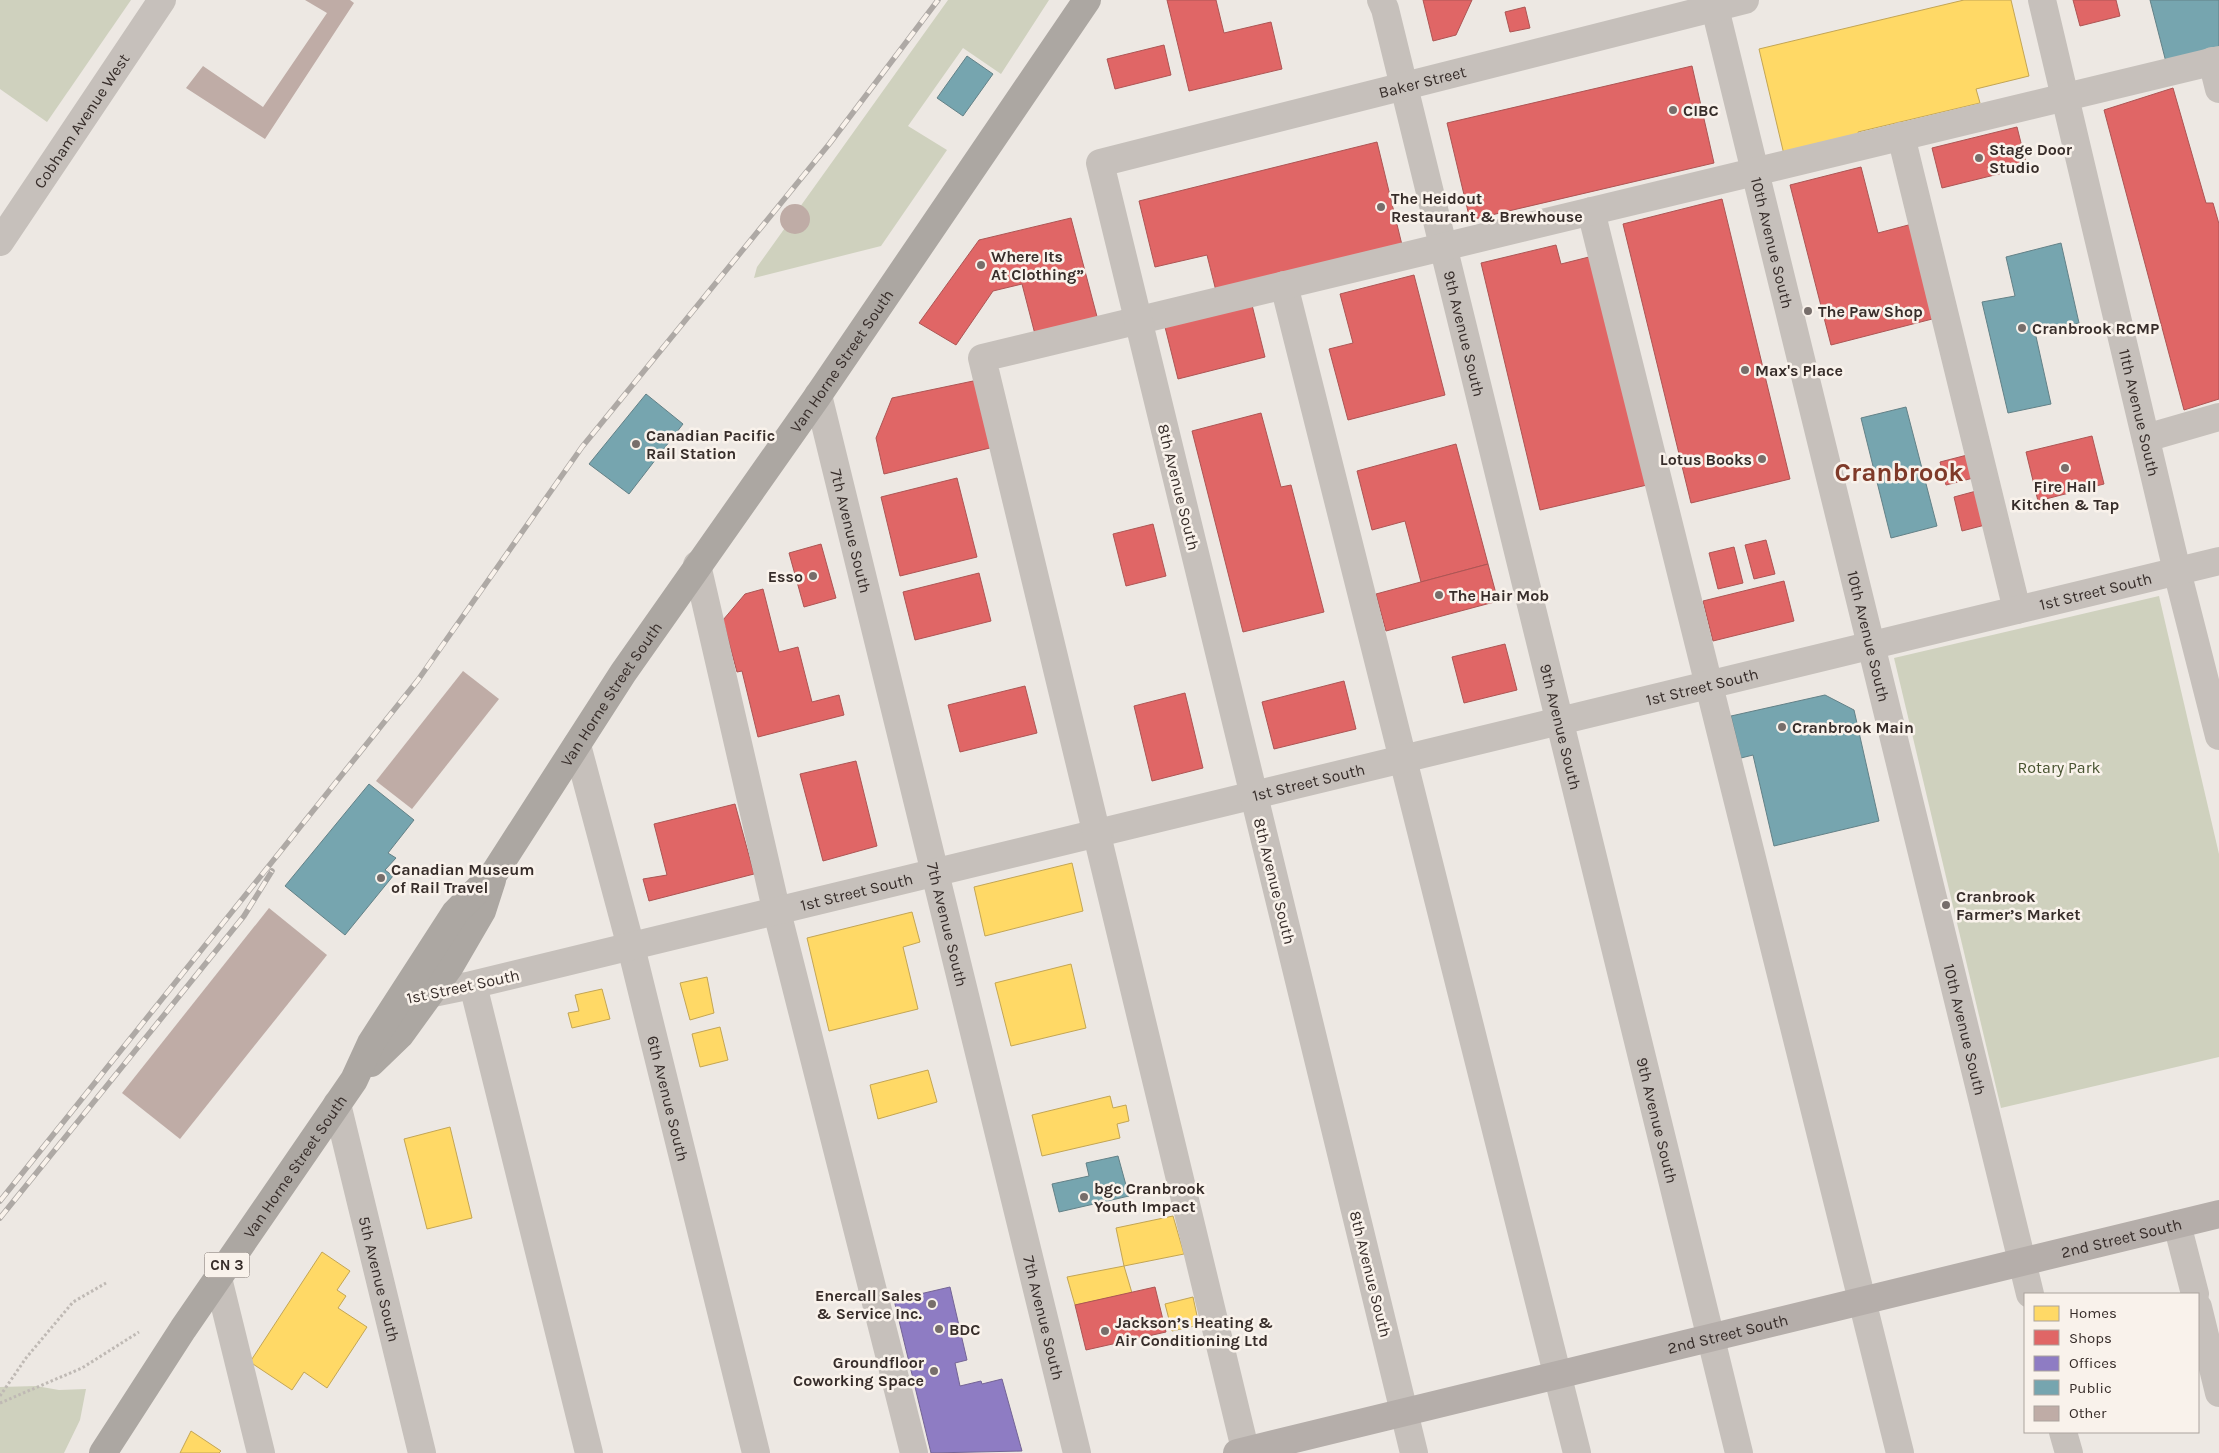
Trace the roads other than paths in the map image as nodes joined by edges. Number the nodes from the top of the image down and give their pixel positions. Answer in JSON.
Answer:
{"nodes":[{"id":1,"x":162,"y":0,"type":"edge"},
{"id":2,"x":1087,"y":0,"type":"edge"},
{"id":3,"x":1381,"y":0,"type":"edge"},
{"id":4,"x":1745,"y":0,"type":"edge"},
{"id":5,"x":2042,"y":0,"type":"edge"},
{"id":6,"x":1714,"y":4,"type":"edge"},
{"id":7,"x":2216,"y":61,"type":"edge"},
{"id":8,"x":1404,"y":86,"type":"junction"},
{"id":9,"x":2219,"y":89,"type":"edge"},
{"id":10,"x":2065,"y":97,"type":"junction"},
{"id":11,"x":1901,"y":136,"type":"junction"},
{"id":12,"x":1100,"y":163,"type":"joint"},
{"id":13,"x":1755,"y":171,"type":"junction"},
{"id":14,"x":1591,"y":211,"type":"junction"},
{"id":15,"x":0,"y":242,"type":"edge"},
{"id":16,"x":1443,"y":246,"type":"junction"},
{"id":17,"x":1284,"y":285,"type":"junction"},
{"id":18,"x":1138,"y":320,"type":"junction"},
{"id":19,"x":818,"y":395,"type":"junction"},
{"id":20,"x":2219,"y":417,"type":"edge"},
{"id":21,"x":2146,"y":438,"type":"junction"},
{"id":22,"x":2219,"y":561,"type":"edge"},
{"id":23,"x":697,"y":565,"type":"junction"},
{"id":24,"x":2177,"y":572,"type":"junction"},
{"id":25,"x":2017,"y":610,"type":"junction"},
{"id":26,"x":1871,"y":645,"type":"junction"},
{"id":27,"x":1708,"y":685,"type":"junction"},
{"id":28,"x":1560,"y":721,"type":"junction"},
{"id":29,"x":2219,"y":736,"type":"edge"},
{"id":30,"x":577,"y":745,"type":"junction"},
{"id":31,"x":1403,"y":759,"type":"junction"},
{"id":32,"x":1254,"y":795,"type":"junction"},
{"id":33,"x":1096,"y":834,"type":"junction"},
{"id":34,"x":495,"y":872,"type":"junction"},
{"id":35,"x":935,"y":873,"type":"junction"},
{"id":36,"x":777,"y":911,"type":"junction"},
{"id":37,"x":631,"y":946,"type":"junction"},
{"id":38,"x":473,"y":985,"type":"junction"},
{"id":39,"x":430,"y":994,"type":"junction"},
{"id":40,"x":398,"y":1000,"type":"junction"},
{"id":41,"x":354,"y":1080,"type":"junction"},
{"id":42,"x":337,"y":1104,"type":"junction"},
{"id":43,"x":2219,"y":1214,"type":"edge"},
{"id":44,"x":2177,"y":1224,"type":"junction"},
{"id":45,"x":2022,"y":1262,"type":"junction"},
{"id":46,"x":218,"y":1278,"type":"junction"},
{"id":47,"x":2030,"y":1293,"type":"edge"},
{"id":48,"x":2194,"y":1293,"type":"edge"},
{"id":49,"x":1862,"y":1301,"type":"junction"},
{"id":50,"x":2199,"y":1311,"type":"edge"},
{"id":51,"x":1711,"y":1338,"type":"junction"},
{"id":52,"x":1558,"y":1375,"type":"junction"},
{"id":53,"x":2219,"y":1394,"type":"edge"},
{"id":54,"x":1404,"y":1412,"type":"junction"},
{"id":55,"x":2064,"y":1433,"type":"edge"},
{"id":56,"x":104,"y":1452,"type":"edge"},
{"id":57,"x":1243,"y":1452,"type":"edge"},
{"id":58,"x":260,"y":1453,"type":"edge"},
{"id":59,"x":422,"y":1453,"type":"edge"},
{"id":60,"x":589,"y":1453,"type":"edge"},
{"id":61,"x":756,"y":1453,"type":"edge"},
{"id":62,"x":914,"y":1453,"type":"edge"},
{"id":63,"x":1076,"y":1453,"type":"edge"},
{"id":64,"x":1414,"y":1453,"type":"edge"},
{"id":65,"x":1577,"y":1453,"type":"edge"},
{"id":66,"x":1739,"y":1453,"type":"edge"},
{"id":67,"x":1900,"y":1453,"type":"edge"},
{"id":68,"x":2069,"y":1453,"type":"edge"}],
"edges":[{"from":1,"to":15,"type":"street","name":"Cobham Avenue West"},
{"from":2,"to":19,"type":"highway","name":"Van Horne Street South","number":"CN 3"},
{"from":3,"to":8,"type":"street","name":"9th Avenue South"},
{"from":4,"to":6,"type":"street","name":"Baker Street"},
{"from":5,"to":10,"type":"street","name":"11th Avenue South"},
{"from":6,"to":8,"type":"street","name":"Baker Street"},
{"from":6,"to":13,"type":"street","name":"10th Avenue South"},
{"from":7,"to":9,"type":"street"},
{"from":7,"to":10,"type":"street"},
{"from":8,"to":12,"type":"street","name":"Baker Street"},
{"from":8,"to":16,"type":"street","name":"9th Avenue South"},
{"from":10,"to":11,"type":"street"},
{"from":10,"to":21,"type":"street","name":"11th Avenue South"},
{"from":11,"to":13,"type":"street"},
{"from":11,"to":25,"type":"street"},
{"from":12,"to":18,"type":"street","name":"8th Avenue South"},
{"from":13,"to":14,"type":"street"},
{"from":13,"to":26,"type":"street","name":"10th Avenue South"},
{"from":14,"to":16,"type":"street"},
{"from":14,"to":27,"type":"street"},
{"from":16,"to":17,"type":"street"},
{"from":16,"to":28,"type":"street","name":"9th Avenue South"},
{"from":17,"to":18,"type":"street"},
{"from":17,"to":31,"type":"street"},
{"from":18,"to":32,"type":"street","name":"8th Avenue South"},
{"from":18,"to":33,"type":"street"},
{"from":19,"to":23,"type":"highway","name":"Van Horne Street South","number":"CN 3"},
{"from":19,"to":35,"type":"street","name":"7th Avenue South"},
{"from":20,"to":21,"type":"street"},
{"from":21,"to":24,"type":"street","name":"11th Avenue South"},
{"from":22,"to":24,"type":"street","name":"1st Street South"},
{"from":23,"to":30,"type":"highway","name":"Van Horne Street South","number":"CN 3"},
{"from":23,"to":36,"type":"street"},
{"from":24,"to":25,"type":"street","name":"1st Street South"},
{"from":24,"to":29,"type":"street","name":"11th Avenue South"},
{"from":25,"to":26,"type":"street","name":"1st Street South"},
{"from":26,"to":27,"type":"street","name":"1st Street South"},
{"from":26,"to":45,"type":"street","name":"10th Avenue South"},
{"from":27,"to":28,"type":"street","name":"1st Street South"},
{"from":27,"to":49,"type":"street"},
{"from":28,"to":31,"type":"street","name":"1st Street South"},
{"from":28,"to":51,"type":"street","name":"9th Avenue South"},
{"from":30,"to":34,"type":"highway","name":"Van Horne Street South","number":"CN 3"},
{"from":30,"to":37,"type":"street","name":"6th Avenue South"},
{"from":31,"to":32,"type":"street","name":"1st Street South"},
{"from":31,"to":52,"type":"street"},
{"from":32,"to":33,"type":"street","name":"1st Street South"},
{"from":32,"to":54,"type":"street","name":"8th Avenue South"},
{"from":33,"to":35,"type":"street","name":"1st Street South"},
{"from":33,"to":57,"type":"street"},
{"from":34,"to":39,"type":"highway","name":"Van Horne Street South","number":"CN 3"},
{"from":34,"to":40,"type":"highway","name":"Van Horne Street South","number":"CN 3"},
{"from":35,"to":36,"type":"street","name":"1st Street South"},
{"from":35,"to":63,"type":"street","name":"7th Avenue South"},
{"from":36,"to":37,"type":"street","name":"1st Street South"},
{"from":36,"to":62,"type":"street"},
{"from":37,"to":38,"type":"street","name":"1st Street South"},
{"from":37,"to":61,"type":"street","name":"6th Avenue South"},
{"from":38,"to":39,"type":"street","name":"1st Street South"},
{"from":38,"to":60,"type":"street"},
{"from":39,"to":40,"type":"street","name":"1st Street South"},
{"from":39,"to":41,"type":"highway","name":"Van Horne Street South","number":"CN 3"},
{"from":40,"to":41,"type":"highway","name":"Van Horne Street South","number":"CN 3"},
{"from":41,"to":42,"type":"highway","name":"Van Horne Street South","number":"CN 3"},
{"from":42,"to":46,"type":"highway","name":"Van Horne Street South","number":"CN 3"},
{"from":42,"to":59,"type":"street","name":"5th Avenue South"},
{"from":43,"to":44,"type":"main road","name":"2nd Street South"},
{"from":44,"to":45,"type":"main road","name":"2nd Street South"},
{"from":44,"to":48,"type":"street"},
{"from":45,"to":47,"type":"street","name":"10th Avenue South"},
{"from":45,"to":49,"type":"main road","name":"2nd Street South"},
{"from":46,"to":56,"type":"highway","name":"Van Horne Street South","number":"CN 3"},
{"from":46,"to":58,"type":"street"},
{"from":49,"to":51,"type":"main road","name":"2nd Street South"},
{"from":49,"to":67,"type":"street"},
{"from":50,"to":53,"type":"street"},
{"from":51,"to":52,"type":"main road","name":"2nd Street South"},
{"from":51,"to":66,"type":"street","name":"9th Avenue South"},
{"from":52,"to":54,"type":"main road","name":"2nd Street South"},
{"from":52,"to":65,"type":"street"},
{"from":54,"to":57,"type":"main road","name":"2nd Street South"},
{"from":54,"to":64,"type":"street","name":"8th Avenue South"},
{"from":55,"to":68,"type":"street"}]}
